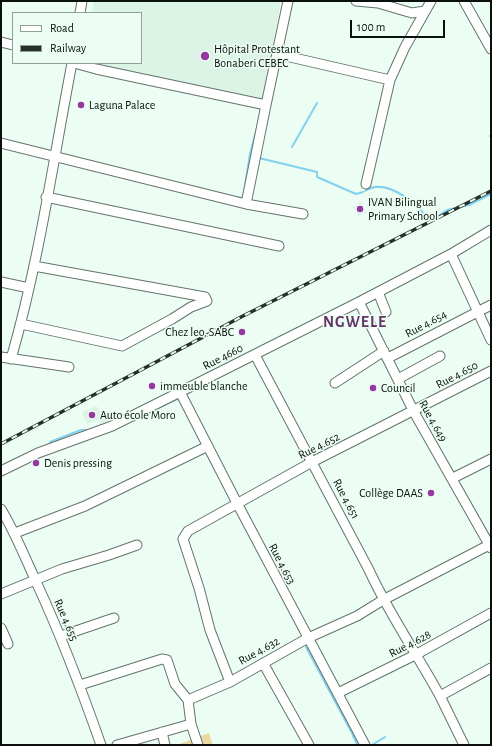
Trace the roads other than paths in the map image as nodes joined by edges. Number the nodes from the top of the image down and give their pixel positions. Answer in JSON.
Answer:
{"nodes":[{"id":1,"x":82,"y":1,"type":"edge"},
{"id":2,"x":288,"y":1,"type":"edge"},
{"id":3,"x":356,"y":1,"type":"edge"},
{"id":4,"x":431,"y":1,"type":"edge"},
{"id":5,"x":464,"y":1,"type":"edge"},
{"id":6,"x":80,"y":12,"type":"edge"},
{"id":7,"x":425,"y":12,"type":"junction"},
{"id":8,"x":1,"y":42,"type":"edge"},
{"id":9,"x":12,"y":45,"type":"edge"},
{"id":10,"x":491,"y":49,"type":"edge"},
{"id":11,"x":277,"y":54,"type":"junction"},
{"id":12,"x":73,"y":64,"type":"edge"},
{"id":13,"x":77,"y":64,"type":"edge"},
{"id":14,"x":390,"y":80,"type":"junction"},
{"id":15,"x":266,"y":105,"type":"junction"},
{"id":16,"x":1,"y":143,"type":"edge"},
{"id":17,"x":54,"y":156,"type":"junction"},
{"id":18,"x":366,"y":184,"type":"dead end"},
{"id":19,"x":46,"y":197,"type":"junction"},
{"id":20,"x":246,"y":204,"type":"junction"},
{"id":21,"x":302,"y":214,"type":"dead end"},
{"id":22,"x":491,"y":230,"type":"edge"},
{"id":23,"x":279,"y":246,"type":"dead end"},
{"id":24,"x":451,"y":254,"type":"junction"},
{"id":25,"x":34,"y":266,"type":"junction"},
{"id":26,"x":1,"y":282,"type":"edge"},
{"id":27,"x":29,"y":288,"type":"junction"},
{"id":28,"x":378,"y":292,"type":"junction"},
{"id":29,"x":359,"y":302,"type":"junction"},
{"id":30,"x":491,"y":305,"type":"edge"},
{"id":31,"x":476,"y":311,"type":"junction"},
{"id":32,"x":386,"y":312,"type":"dead end"},
{"id":33,"x":21,"y":324,"type":"junction"},
{"id":34,"x":491,"y":340,"type":"edge"},
{"id":35,"x":386,"y":354,"type":"junction"},
{"id":36,"x":255,"y":355,"type":"junction"},
{"id":37,"x":440,"y":356,"type":"dead end"},
{"id":38,"x":1,"y":357,"type":"edge"},
{"id":39,"x":11,"y":359,"type":"junction"},
{"id":40,"x":69,"y":367,"type":"dead end"},
{"id":41,"x":491,"y":371,"type":"edge"},
{"id":42,"x":398,"y":379,"type":"junction"},
{"id":43,"x":335,"y":383,"type":"dead end"},
{"id":44,"x":180,"y":392,"type":"junction"},
{"id":45,"x":414,"y":412,"type":"junction"},
{"id":46,"x":208,"y":446,"type":"junction"},
{"id":47,"x":491,"y":459,"type":"edge"},
{"id":48,"x":312,"y":462,"type":"junction"},
{"id":49,"x":1,"y":472,"type":"edge"},
{"id":50,"x":453,"y":478,"type":"junction"},
{"id":51,"x":238,"y":505,"type":"junction"},
{"id":52,"x":1,"y":509,"type":"edge"},
{"id":53,"x":15,"y":533,"type":"junction"},
{"id":54,"x":137,"y":545,"type":"dead end"},
{"id":55,"x":490,"y":546,"type":"edge"},
{"id":56,"x":35,"y":579,"type":"junction"},
{"id":57,"x":1,"y":594,"type":"edge"},
{"id":58,"x":383,"y":600,"type":"junction"},
{"id":59,"x":491,"y":613,"type":"edge"},
{"id":60,"x":114,"y":618,"type":"dead end"},
{"id":61,"x":1,"y":628,"type":"edge"},
{"id":62,"x":61,"y":636,"type":"junction"},
{"id":63,"x":308,"y":638,"type":"junction"},
{"id":64,"x":8,"y":644,"type":"dead end"},
{"id":65,"x":417,"y":654,"type":"junction"},
{"id":66,"x":263,"y":663,"type":"junction"},
{"id":67,"x":491,"y":668,"type":"edge"},
{"id":68,"x":230,"y":682,"type":"junction"},
{"id":69,"x":80,"y":685,"type":"junction"},
{"id":70,"x":338,"y":693,"type":"junction"},
{"id":71,"x":440,"y":696,"type":"junction"},
{"id":72,"x":188,"y":700,"type":"junction"},
{"id":73,"x":191,"y":724,"type":"junction"},
{"id":74,"x":162,"y":732,"type":"junction"},
{"id":75,"x":121,"y":744,"type":"edge"},
{"id":76,"x":101,"y":745,"type":"edge"},
{"id":77,"x":166,"y":745,"type":"edge"},
{"id":78,"x":198,"y":745,"type":"edge"},
{"id":79,"x":309,"y":745,"type":"edge"},
{"id":80,"x":365,"y":745,"type":"edge"},
{"id":81,"x":464,"y":745,"type":"edge"}],
"edges":[{"from":1,"to":6,"type":"street"},
{"from":2,"to":11,"type":"street"},
{"from":3,"to":7,"type":"street"},
{"from":4,"to":7,"type":"street"},
{"from":5,"to":10,"type":"street"},
{"from":7,"to":14,"type":"street"},
{"from":8,"to":9,"type":"street"},
{"from":11,"to":14,"type":"street"},
{"from":11,"to":15,"type":"street"},
{"from":12,"to":17,"type":"street"},
{"from":13,"to":15,"type":"street"},
{"from":14,"to":18,"type":"street"},
{"from":15,"to":20,"type":"street"},
{"from":16,"to":17,"type":"street"},
{"from":17,"to":19,"type":"street"},
{"from":17,"to":20,"type":"street"},
{"from":19,"to":23,"type":"street"},
{"from":19,"to":25,"type":"street"},
{"from":20,"to":21,"type":"street"},
{"from":22,"to":24,"type":"street","name":"Rue 4660"},
{"from":24,"to":28,"type":"street","name":"Rue 4660"},
{"from":24,"to":31,"type":"street"},
{"from":25,"to":27,"type":"street"},
{"from":25,"to":33,"type":"street"},
{"from":26,"to":27,"type":"street"},
{"from":27,"to":33,"type":"street"},
{"from":28,"to":29,"type":"street","name":"Rue 4660"},
{"from":28,"to":32,"type":"street"},
{"from":29,"to":35,"type":"street","name":"Rue 4.649"},
{"from":29,"to":36,"type":"street","name":"Rue 4660"},
{"from":30,"to":31,"type":"street","name":"Rue 4.654"},
{"from":31,"to":34,"type":"street"},
{"from":31,"to":35,"type":"street","name":"Rue 4.654"},
{"from":33,"to":39,"type":"street"},
{"from":35,"to":42,"type":"street","name":"Rue 4.649"},
{"from":35,"to":43,"type":"street","name":"Rue 4.654"},
{"from":36,"to":44,"type":"street","name":"Rue 4660"},
{"from":36,"to":48,"type":"street","name":"Rue 4.651"},
{"from":37,"to":42,"type":"street"},
{"from":38,"to":39,"type":"street"},
{"from":39,"to":40,"type":"street"},
{"from":41,"to":45,"type":"street","name":"Rue 4.650"},
{"from":42,"to":45,"type":"street","name":"Rue 4.649"},
{"from":44,"to":46,"type":"street","name":"Rue 4.653"},
{"from":44,"to":49,"type":"street","name":"Rue 4660"},
{"from":45,"to":48,"type":"street","name":"Rue 4.652"},
{"from":45,"to":50,"type":"street","name":"Rue 4.649"},
{"from":46,"to":51,"type":"street","name":"Rue 4.653"},
{"from":46,"to":53,"type":"street"},
{"from":47,"to":50,"type":"street"},
{"from":48,"to":51,"type":"street","name":"Rue 4.652"},
{"from":48,"to":58,"type":"street","name":"Rue 4.651"},
{"from":50,"to":55,"type":"street","name":"Rue 4.649"},
{"from":51,"to":63,"type":"street","name":"Rue 4.653"},
{"from":51,"to":68,"type":"street","name":"Rue 4.632"},
{"from":52,"to":53,"type":"street","name":"Rue 4.655"},
{"from":53,"to":56,"type":"street","name":"Rue 4.655"},
{"from":54,"to":56,"type":"street"},
{"from":55,"to":58,"type":"street","name":"Rue 4.632"},
{"from":56,"to":57,"type":"street"},
{"from":56,"to":62,"type":"street","name":"Rue 4.655"},
{"from":58,"to":63,"type":"street","name":"Rue 4.632"},
{"from":58,"to":65,"type":"street","name":"Rue 4.651"},
{"from":59,"to":65,"type":"street","name":"Rue 4.628"},
{"from":60,"to":62,"type":"street"},
{"from":61,"to":64,"type":"street"},
{"from":62,"to":69,"type":"street","name":"Rue 4.655"},
{"from":63,"to":66,"type":"street","name":"Rue 4.632"},
{"from":63,"to":70,"type":"street","name":"Rue 4.653"},
{"from":65,"to":70,"type":"street","name":"Rue 4.628"},
{"from":65,"to":71,"type":"street","name":"Rue 4.651"},
{"from":66,"to":68,"type":"street","name":"Rue 4.632"},
{"from":66,"to":79,"type":"street"},
{"from":67,"to":71,"type":"street"},
{"from":68,"to":72,"type":"street"},
{"from":69,"to":72,"type":"street"},
{"from":69,"to":76,"type":"street","name":"Rue 4.655"},
{"from":70,"to":80,"type":"street","name":"Rue 4.653"},
{"from":71,"to":81,"type":"street","name":"Rue 4.651"},
{"from":72,"to":73,"type":"street"},
{"from":73,"to":74,"type":"street"},
{"from":73,"to":78,"type":"street"},
{"from":74,"to":75,"type":"street"},
{"from":74,"to":77,"type":"street"}]}
